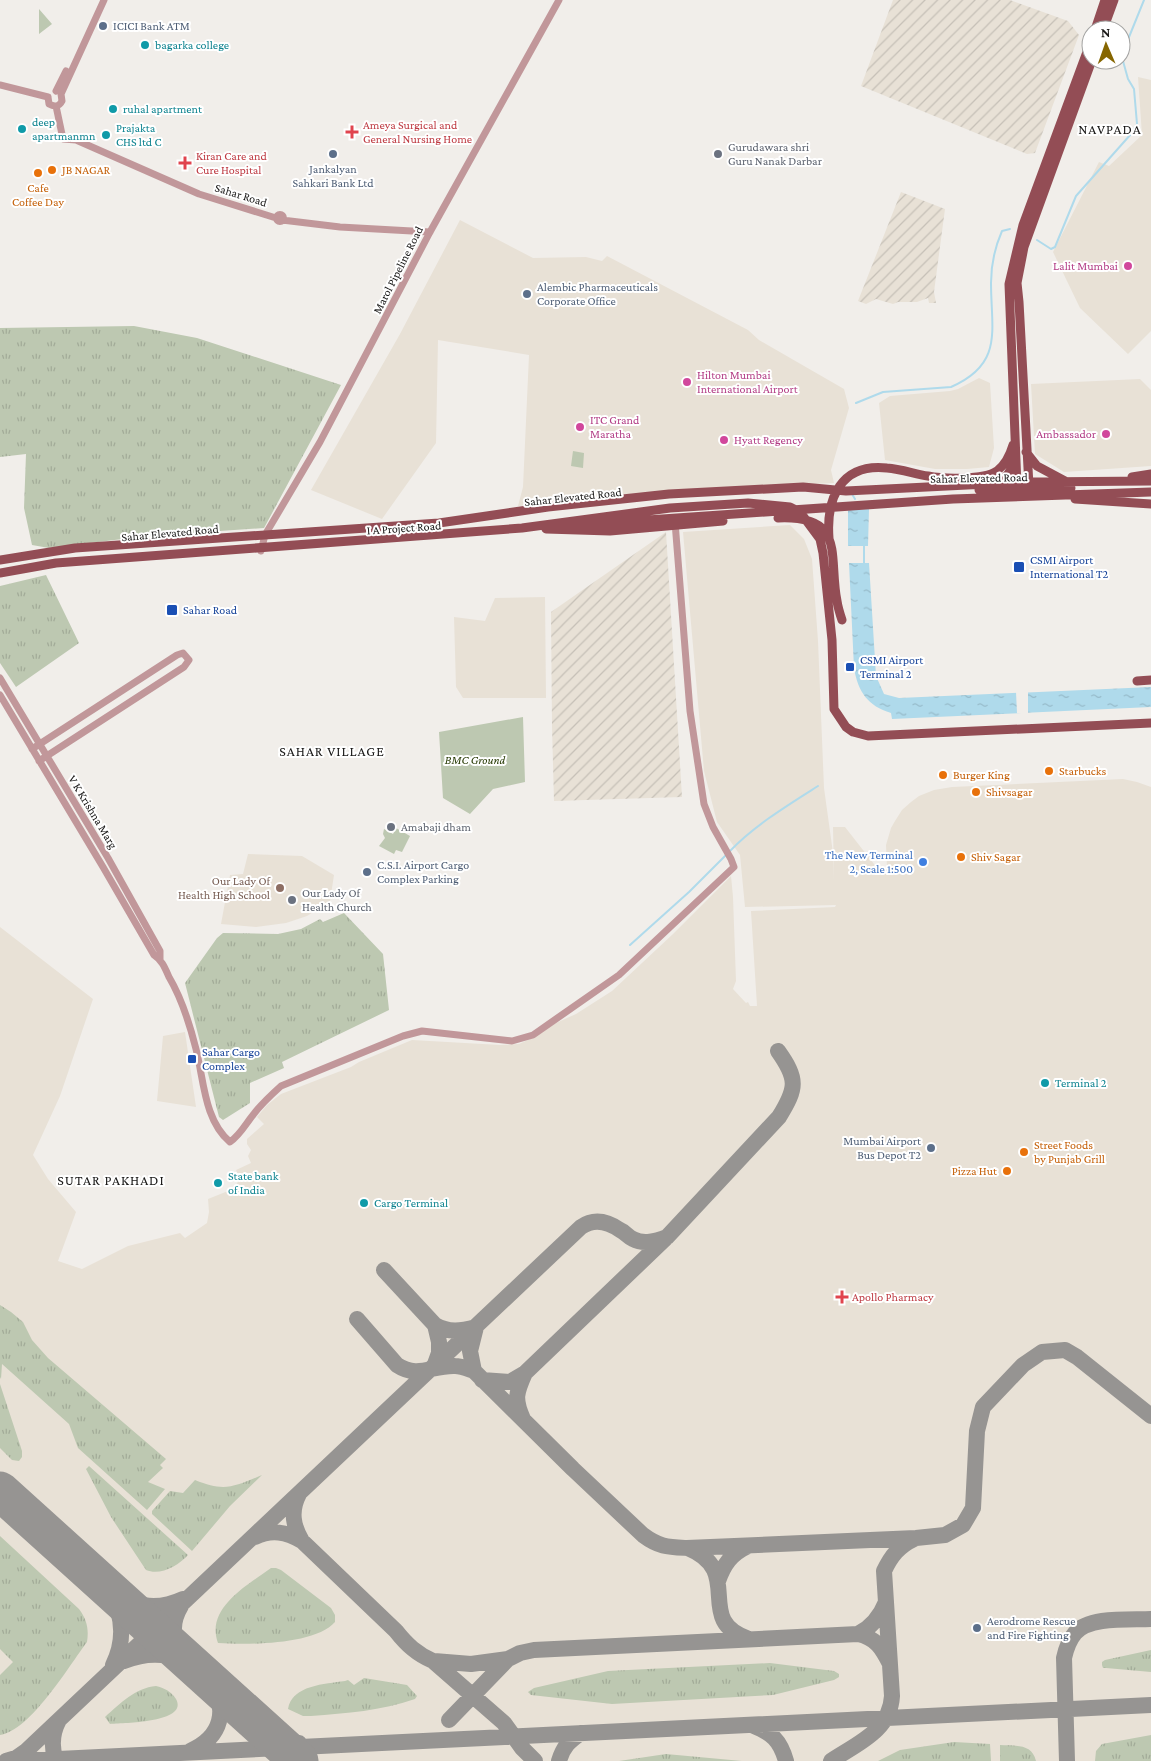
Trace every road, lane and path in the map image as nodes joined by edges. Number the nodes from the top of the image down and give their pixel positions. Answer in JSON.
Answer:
{"nodes":[{"id":1,"x":99,"y":0,"type":"edge"},
{"id":2,"x":104,"y":0,"type":"edge"},
{"id":3,"x":559,"y":0,"type":"edge"},
{"id":4,"x":1105,"y":0,"type":"edge"},
{"id":5,"x":1114,"y":0,"type":"edge"},
{"id":6,"x":1098,"y":20,"type":"edge"},
{"id":7,"x":1107,"y":20,"type":"edge"},
{"id":8,"x":1081,"y":68,"type":"edge"},
{"id":9,"x":1088,"y":70,"type":"edge"},
{"id":10,"x":0,"y":85,"type":"edge"},
{"id":11,"x":58,"y":93,"type":"junction"},
{"id":12,"x":48,"y":97,"type":"junction"},
{"id":13,"x":56,"y":106,"type":"junction"},
{"id":14,"x":430,"y":232,"type":"junction"},
{"id":15,"x":1014,"y":436,"type":"junction"},
{"id":16,"x":1026,"y":452,"type":"junction"},
{"id":17,"x":1015,"y":459,"type":"junction"},
{"id":18,"x":1151,"y":474,"type":"edge"},
{"id":19,"x":1151,"y":481,"type":"edge"},
{"id":20,"x":1028,"y":482,"type":"junction"},
{"id":21,"x":1068,"y":482,"type":"junction"},
{"id":22,"x":1109,"y":482,"type":"junction"},
{"id":23,"x":1017,"y":483,"type":"junction"},
{"id":24,"x":994,"y":484,"type":"junction"},
{"id":25,"x":1151,"y":486,"type":"edge"},
{"id":26,"x":1151,"y":492,"type":"edge"},
{"id":27,"x":1032,"y":493,"type":"junction"},
{"id":28,"x":675,"y":494,"type":"junction"},
{"id":29,"x":1018,"y":497,"type":"junction"},
{"id":30,"x":1151,"y":504,"type":"edge"},
{"id":31,"x":675,"y":518,"type":"junction"},
{"id":32,"x":522,"y":528,"type":"junction"},
{"id":33,"x":265,"y":534,"type":"junction"},
{"id":34,"x":261,"y":552,"type":"junction"},
{"id":35,"x":0,"y":560,"type":"edge"},
{"id":36,"x":0,"y":564,"type":"edge"},
{"id":37,"x":0,"y":575,"type":"edge"},
{"id":38,"x":842,"y":620,"type":"dead end"},
{"id":39,"x":832,"y":640,"type":"junction"},
{"id":40,"x":0,"y":678,"type":"edge"},
{"id":41,"x":1151,"y":680,"type":"edge"},
{"id":42,"x":1138,"y":681,"type":"dead end"},
{"id":43,"x":0,"y":695,"type":"edge"},
{"id":44,"x":1151,"y":723,"type":"edge"},
{"id":45,"x":40,"y":744,"type":"junction"},
{"id":46,"x":32,"y":750,"type":"junction"},
{"id":47,"x":47,"y":756,"type":"junction"},
{"id":48,"x":39,"y":761,"type":"junction"},
{"id":49,"x":104,"y":861,"type":"junction"}],
"edges":[{"from":1,"to":11,"type":"street"},
{"from":2,"to":11,"type":"street"},
{"from":3,"to":14,"type":"street","name":"Marol Pipeline Road"},
{"from":4,"to":6,"type":"main road"},
{"from":5,"to":7,"type":"main road"},
{"from":8,"to":15,"type":"main road"},
{"from":9,"to":16,"type":"main road"},
{"from":10,"to":12,"type":"street"},
{"from":11,"to":12,"type":"street"},
{"from":11,"to":13,"type":"street"},
{"from":12,"to":13,"type":"street"},
{"from":13,"to":14,"type":"street","name":"Sahar Road"},
{"from":14,"to":33,"type":"street","name":"Marol Pipeline Road"},
{"from":15,"to":17,"type":"main road"},
{"from":15,"to":39,"type":"main road"},
{"from":16,"to":20,"type":"main road"},
{"from":16,"to":21,"type":"main road"},
{"from":17,"to":23,"type":"main road"},
{"from":17,"to":24,"type":"main road"},
{"from":18,"to":22,"type":"main road"},
{"from":19,"to":22,"type":"main road"},
{"from":20,"to":21,"type":"main road"},
{"from":20,"to":23,"type":"main road"},
{"from":20,"to":27,"type":"main road"},
{"from":21,"to":22,"type":"main road"},
{"from":23,"to":24,"type":"main road"},
{"from":23,"to":29,"type":"main road"},
{"from":24,"to":28,"type":"main road"},
{"from":25,"to":27,"type":"main road","name":"Sahar Elevated Road"},
{"from":26,"to":27,"type":"main road"},
{"from":27,"to":29,"type":"main road","name":"I A Project Road"},
{"from":27,"to":30,"type":"main road"},
{"from":27,"to":36,"type":"main road","name":"Sahar Elevated Road"},
{"from":28,"to":31,"type":"street"},
{"from":28,"to":33,"type":"main road"},
{"from":29,"to":31,"type":"main road","name":"I A Project Road"},
{"from":31,"to":34,"type":"main road","name":"I A Project Road"},
{"from":31,"to":49,"type":"street","name":"V K Krishna Marg"},
{"from":32,"to":37,"type":"main road","name":"Sahar Elevated Road"},
{"from":32,"to":38,"type":"main road"},
{"from":32,"to":39,"type":"main road","name":"Sahar Elevated Road"},
{"from":33,"to":34,"type":"street","name":"Marol Pipeline Road"},
{"from":33,"to":35,"type":"main road"},
{"from":34,"to":37,"type":"main road","name":"I A Project Road"},
{"from":39,"to":44,"type":"main road","name":"Sahar Elevated Road"},
{"from":40,"to":45,"type":"street","name":"V K Krishna Marg"},
{"from":41,"to":42,"type":"main road"},
{"from":43,"to":46,"type":"street","name":"V K Krishna Marg"},
{"from":45,"to":46,"type":"street"},
{"from":45,"to":47,"type":"street","name":"V K Krishna Marg"},
{"from":45,"to":47,"type":"street"},
{"from":46,"to":48,"type":"street","name":"V K Krishna Marg"},
{"from":47,"to":48,"type":"street"},
{"from":47,"to":49,"type":"street","name":"V K Krishna Marg"},
{"from":48,"to":49,"type":"street","name":"V K Krishna Marg"}]}
